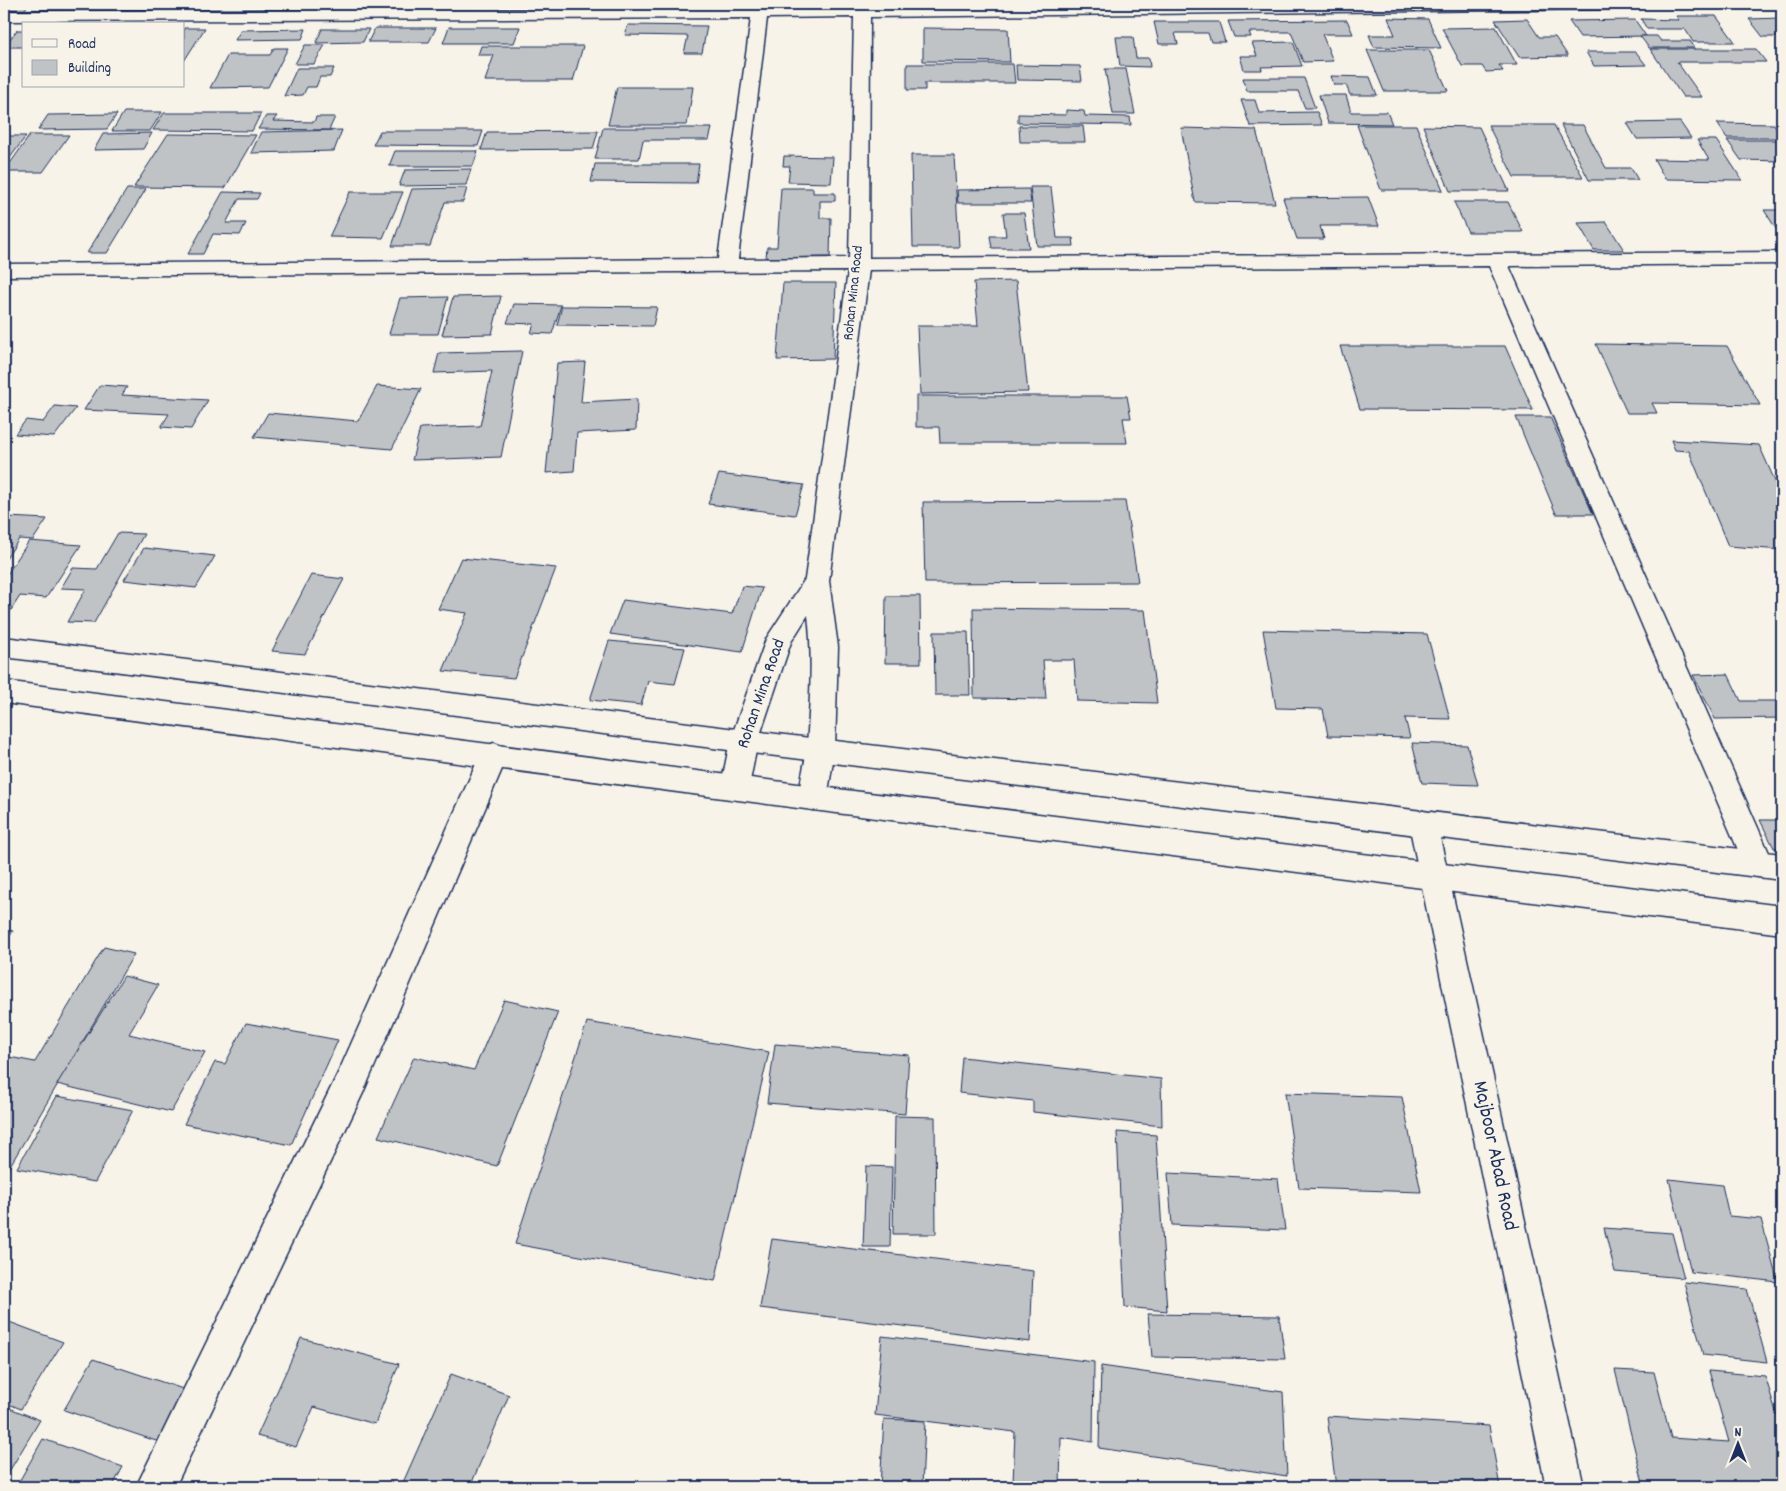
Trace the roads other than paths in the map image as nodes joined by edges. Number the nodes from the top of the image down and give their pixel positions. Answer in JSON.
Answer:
{"nodes":[{"id":1,"x":1609,"y":4,"type":"edge"},
{"id":2,"x":862,"y":7,"type":"edge"},
{"id":3,"x":760,"y":8,"type":"edge"},
{"id":4,"x":4,"y":16,"type":"edge"},
{"id":5,"x":1782,"y":258,"type":"edge"},
{"id":6,"x":1496,"y":260,"type":"junction"},
{"id":7,"x":727,"y":266,"type":"junction"},
{"id":8,"x":860,"y":266,"type":"junction"},
{"id":9,"x":4,"y":270,"type":"edge"},
{"id":10,"x":817,"y":581,"type":"junction"},
{"id":11,"x":4,"y":647,"type":"edge"},
{"id":12,"x":4,"y":692,"type":"edge"},
{"id":13,"x":744,"y":741,"type":"junction"},
{"id":14,"x":821,"y":749,"type":"junction"},
{"id":15,"x":494,"y":755,"type":"junction"},
{"id":16,"x":735,"y":786,"type":"junction"},
{"id":17,"x":813,"y":798,"type":"junction"},
{"id":18,"x":1424,"y":824,"type":"junction"},
{"id":19,"x":1770,"y":866,"type":"edge"},
{"id":20,"x":1434,"y":875,"type":"junction"},
{"id":21,"x":1782,"y":920,"type":"edge"},
{"id":22,"x":155,"y":1487,"type":"edge"},
{"id":23,"x":1565,"y":1487,"type":"edge"}],
"edges":[{"from":1,"to":2,"type":"street"},
{"from":2,"to":3,"type":"street"},
{"from":2,"to":8,"type":"street","name":"Rohan Mina Road"},
{"from":3,"to":4,"type":"street"},
{"from":3,"to":7,"type":"street"},
{"from":5,"to":6,"type":"street"},
{"from":6,"to":8,"type":"street"},
{"from":6,"to":19,"type":"street"},
{"from":7,"to":8,"type":"street"},
{"from":7,"to":9,"type":"street"},
{"from":8,"to":10,"type":"street","name":"Rohan Mina Road"},
{"from":10,"to":13,"type":"street","name":"Rohan Mina Road"},
{"from":10,"to":14,"type":"street","name":"Rohan Mina Road"},
{"from":11,"to":13,"type":"street"},
{"from":12,"to":15,"type":"street"},
{"from":13,"to":14,"type":"street"},
{"from":13,"to":16,"type":"street","name":"Rohan Mina Road"},
{"from":14,"to":17,"type":"street","name":"Rohan Mina Road"},
{"from":14,"to":18,"type":"street"},
{"from":15,"to":16,"type":"street"},
{"from":15,"to":22,"type":"street"},
{"from":16,"to":17,"type":"street"},
{"from":17,"to":20,"type":"street"},
{"from":18,"to":19,"type":"street"},
{"from":18,"to":20,"type":"street","name":"Majboor Abad Road"},
{"from":20,"to":21,"type":"street"},
{"from":20,"to":23,"type":"street","name":"Majboor Abad Road"}]}
